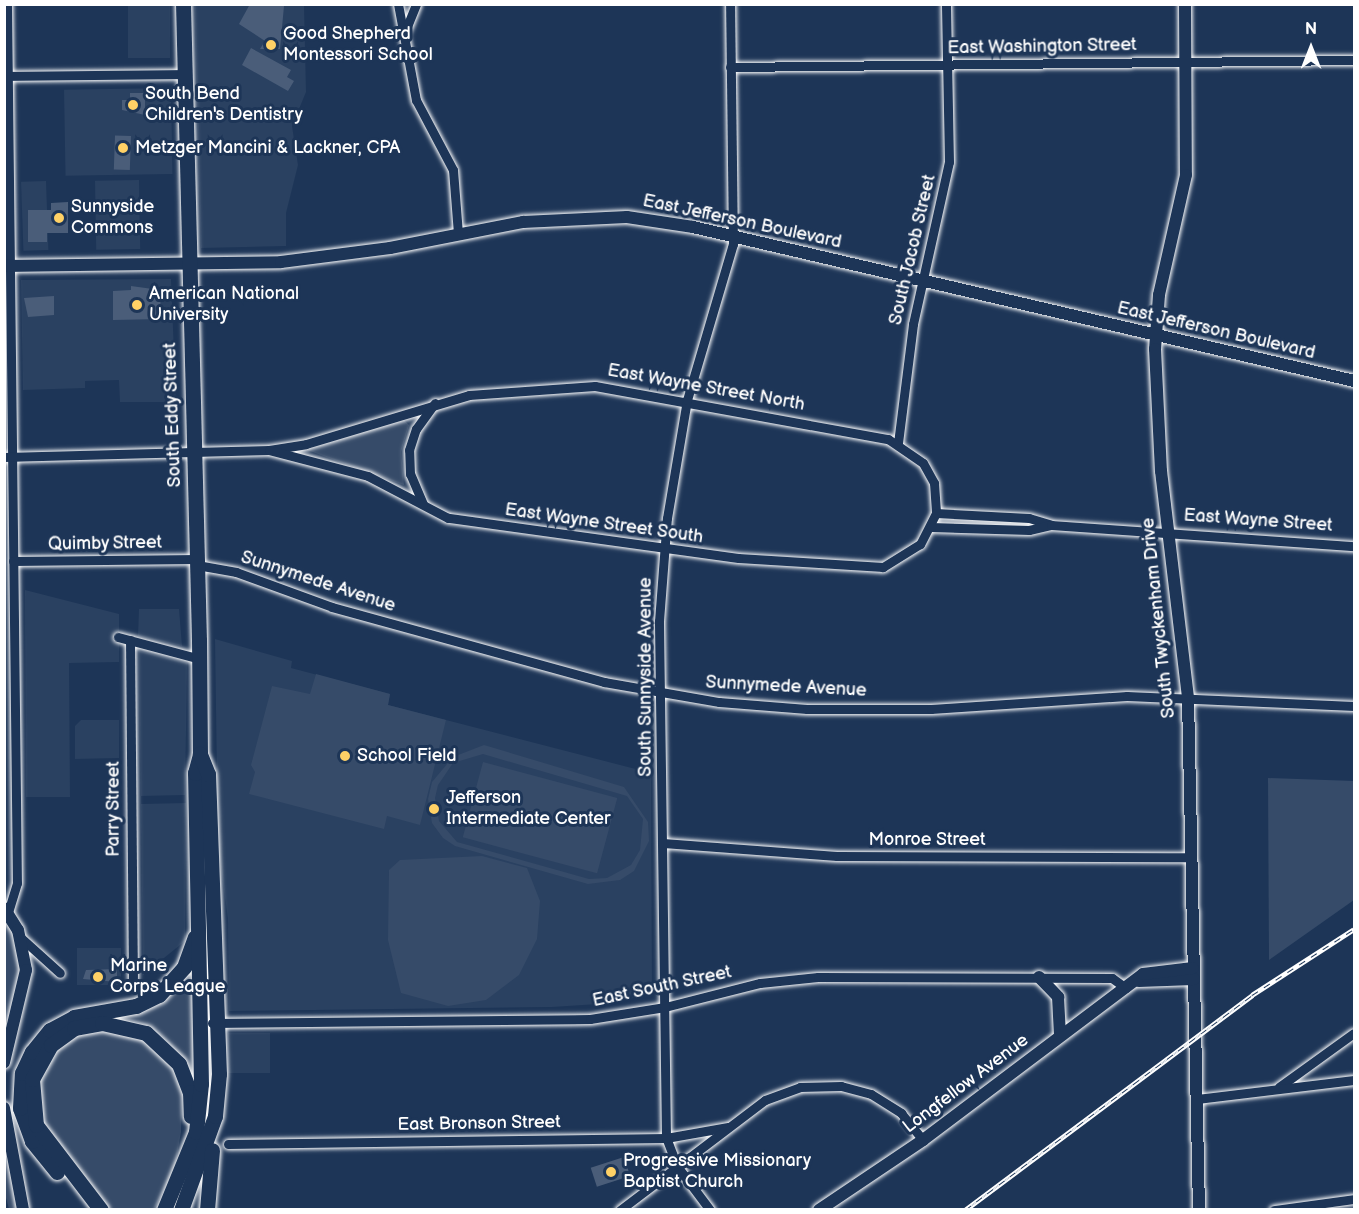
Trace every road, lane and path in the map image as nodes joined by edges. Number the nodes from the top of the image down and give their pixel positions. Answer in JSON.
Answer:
{"nodes":[{"id":1,"x":7,"y":4,"type":"edge"},
{"id":2,"x":183,"y":4,"type":"edge"},
{"id":3,"x":398,"y":4,"type":"edge"},
{"id":4,"x":416,"y":4,"type":"edge"},
{"id":5,"x":730,"y":4,"type":"edge"},
{"id":6,"x":946,"y":4,"type":"edge"},
{"id":7,"x":1185,"y":4,"type":"edge"},
{"id":8,"x":406,"y":29,"type":"junction"},
{"id":9,"x":1354,"y":60,"type":"edge"},
{"id":10,"x":1186,"y":62,"type":"junction"},
{"id":11,"x":947,"y":64,"type":"junction"},
{"id":12,"x":730,"y":67,"type":"junction"},
{"id":13,"x":185,"y":74,"type":"junction"},
{"id":14,"x":6,"y":76,"type":"edge"},
{"id":15,"x":458,"y":234,"type":"junction"},
{"id":16,"x":733,"y":236,"type":"junction"},
{"id":17,"x":187,"y":264,"type":"junction"},
{"id":18,"x":7,"y":266,"type":"edge"},
{"id":19,"x":922,"y":280,"type":"junction"},
{"id":20,"x":1155,"y":335,"type":"junction"},
{"id":21,"x":1354,"y":381,"type":"edge"},
{"id":22,"x":687,"y":400,"type":"junction"},
{"id":23,"x":435,"y":403,"type":"junction"},
{"id":24,"x":898,"y":443,"type":"junction"},
{"id":25,"x":269,"y":450,"type":"junction"},
{"id":26,"x":194,"y":453,"type":"junction"},
{"id":27,"x":8,"y":457,"type":"edge"},
{"id":28,"x":423,"y":506,"type":"junction"},
{"id":29,"x":936,"y":513,"type":"junction"},
{"id":30,"x":1051,"y":525,"type":"junction"},
{"id":31,"x":931,"y":527,"type":"junction"},
{"id":32,"x":1169,"y":531,"type":"junction"},
{"id":33,"x":1354,"y":546,"type":"edge"},
{"id":34,"x":664,"y":550,"type":"junction"},
{"id":35,"x":13,"y":561,"type":"junction"},
{"id":36,"x":197,"y":562,"type":"junction"},
{"id":37,"x":118,"y":637,"type":"dead end"},
{"id":38,"x":130,"y":640,"type":"junction"},
{"id":39,"x":200,"y":659,"type":"junction"},
{"id":40,"x":661,"y":694,"type":"junction"},
{"id":41,"x":1188,"y":698,"type":"junction"},
{"id":42,"x":1354,"y":706,"type":"edge"},
{"id":43,"x":200,"y":754,"type":"junction"},
{"id":44,"x":663,"y":843,"type":"junction"},
{"id":45,"x":1192,"y":857,"type":"junction"},
{"id":46,"x":6,"y":910,"type":"edge"},
{"id":47,"x":200,"y":920,"type":"junction"},
{"id":48,"x":20,"y":936,"type":"junction"},
{"id":49,"x":60,"y":973,"type":"dead end"},
{"id":50,"x":1193,"y":974,"type":"junction"},
{"id":51,"x":1039,"y":977,"type":"junction"},
{"id":52,"x":133,"y":978,"type":"dead end"},
{"id":53,"x":1129,"y":986,"type":"junction"},
{"id":54,"x":665,"y":1007,"type":"junction"},
{"id":55,"x":201,"y":1023,"type":"junction"},
{"id":56,"x":218,"y":1023,"type":"junction"},
{"id":57,"x":1354,"y":1033,"type":"edge"},
{"id":58,"x":1060,"y":1036,"type":"junction"},
{"id":59,"x":4,"y":1062,"type":"edge"},
{"id":60,"x":1354,"y":1080,"type":"edge"},
{"id":61,"x":1277,"y":1088,"type":"junction"},
{"id":62,"x":1197,"y":1099,"type":"junction"},
{"id":63,"x":4,"y":1108,"type":"edge"},
{"id":64,"x":215,"y":1116,"type":"junction"},
{"id":65,"x":728,"y":1127,"type":"junction"},
{"id":66,"x":666,"y":1138,"type":"junction"},
{"id":67,"x":923,"y":1140,"type":"junction"},
{"id":68,"x":228,"y":1144,"type":"dead end"},
{"id":69,"x":189,"y":1155,"type":"junction"},
{"id":70,"x":676,"y":1166,"type":"junction"},
{"id":71,"x":1354,"y":1199,"type":"edge"},
{"id":72,"x":23,"y":1209,"type":"edge"},
{"id":73,"x":87,"y":1209,"type":"edge"},
{"id":74,"x":101,"y":1209,"type":"edge"},
{"id":75,"x":164,"y":1209,"type":"edge"},
{"id":76,"x":182,"y":1209,"type":"edge"},
{"id":77,"x":207,"y":1209,"type":"edge"},
{"id":78,"x":620,"y":1209,"type":"edge"},
{"id":79,"x":710,"y":1209,"type":"edge"},
{"id":80,"x":819,"y":1209,"type":"edge"},
{"id":81,"x":1199,"y":1209,"type":"edge"},
{"id":82,"x":1274,"y":1209,"type":"edge"}],
"edges":[{"from":1,"to":14,"type":"street"},
{"from":2,"to":13,"type":"main road","name":"South Eddy Street"},
{"from":3,"to":8,"type":"street"},
{"from":4,"to":8,"type":"street"},
{"from":5,"to":12,"type":"street","name":"South Sunnyside Avenue"},
{"from":6,"to":11,"type":"street","name":"South Jacob Street"},
{"from":7,"to":10,"type":"street","name":"South Twyckenham Drive"},
{"from":8,"to":15,"type":"street"},
{"from":9,"to":10,"type":"street","name":"East Washington Street"},
{"from":10,"to":11,"type":"street","name":"East Washington Street"},
{"from":10,"to":20,"type":"street","name":"South Twyckenham Drive"},
{"from":11,"to":12,"type":"street","name":"East Washington Street"},
{"from":11,"to":19,"type":"street","name":"South Jacob Street"},
{"from":12,"to":16,"type":"street","name":"South Sunnyside Avenue"},
{"from":13,"to":14,"type":"street"},
{"from":13,"to":17,"type":"main road","name":"South Eddy Street"},
{"from":14,"to":18,"type":"street"},
{"from":15,"to":16,"type":"street","name":"East Jefferson Boulevard"},
{"from":15,"to":17,"type":"street","name":"East Jefferson Boulevard"},
{"from":16,"to":19,"type":"street","name":"East Jefferson Boulevard"},
{"from":16,"to":22,"type":"street","name":"South Sunnyside Avenue"},
{"from":17,"to":18,"type":"street","name":"East Jefferson Boulevard"},
{"from":17,"to":26,"type":"main road","name":"South Eddy Street"},
{"from":18,"to":27,"type":"street"},
{"from":19,"to":20,"type":"street","name":"East Jefferson Boulevard"},
{"from":19,"to":24,"type":"street","name":"South Jacob Street"},
{"from":20,"to":21,"type":"street","name":"East Jefferson Boulevard"},
{"from":20,"to":32,"type":"street","name":"South Twyckenham Drive"},
{"from":22,"to":23,"type":"street","name":"East Wayne Street North"},
{"from":22,"to":24,"type":"street","name":"East Wayne Street North"},
{"from":22,"to":34,"type":"street","name":"South Sunnyside Avenue"},
{"from":23,"to":25,"type":"street","name":"East Wayne Street North"},
{"from":23,"to":28,"type":"street"},
{"from":24,"to":29,"type":"street","name":"East Wayne Street North"},
{"from":25,"to":26,"type":"street"},
{"from":25,"to":28,"type":"street","name":"East Wayne Street South"},
{"from":26,"to":27,"type":"street"},
{"from":26,"to":36,"type":"main road","name":"South Eddy Street"},
{"from":27,"to":35,"type":"street"},
{"from":28,"to":34,"type":"street","name":"East Wayne Street South"},
{"from":29,"to":30,"type":"street","name":"East Wayne Street"},
{"from":29,"to":31,"type":"street","name":"East Wayne Street North"},
{"from":30,"to":31,"type":"street","name":"East Wayne Street"},
{"from":30,"to":32,"type":"street","name":"East Wayne Street"},
{"from":31,"to":34,"type":"street","name":"East Wayne Street South"},
{"from":32,"to":33,"type":"street","name":"East Wayne Street"},
{"from":32,"to":41,"type":"street","name":"South Twyckenham Drive"},
{"from":34,"to":40,"type":"street","name":"South Sunnyside Avenue"},
{"from":35,"to":36,"type":"street","name":"Quimby Street"},
{"from":35,"to":46,"type":"street"},
{"from":36,"to":39,"type":"main road","name":"South Eddy Street"},
{"from":36,"to":40,"type":"street","name":"Sunnymede Avenue"},
{"from":37,"to":38,"type":"street"},
{"from":38,"to":39,"type":"street"},
{"from":38,"to":52,"type":"street","name":"Parry Street"},
{"from":39,"to":43,"type":"main road","name":"South Eddy Street"},
{"from":40,"to":41,"type":"street","name":"Sunnymede Avenue"},
{"from":40,"to":44,"type":"street","name":"South Sunnyside Avenue"},
{"from":41,"to":42,"type":"street","name":"Sunnymede Avenue"},
{"from":41,"to":45,"type":"street","name":"South Twyckenham Drive"},
{"from":43,"to":47,"type":"main road","name":"South Eddy Street"},
{"from":43,"to":56,"type":"main road","name":"South Eddy Street"},
{"from":44,"to":45,"type":"street","name":"Monroe Street"},
{"from":44,"to":54,"type":"street","name":"South Sunnyside Avenue"},
{"from":45,"to":50,"type":"street","name":"South Twyckenham Drive"},
{"from":46,"to":48,"type":"street"},
{"from":47,"to":55,"type":"main road","name":"South Eddy Street"},
{"from":47,"to":73,"type":"main road"},
{"from":48,"to":49,"type":"street"},
{"from":48,"to":59,"type":"street"},
{"from":50,"to":53,"type":"street","name":"Longfellow Avenue"},
{"from":50,"to":62,"type":"street","name":"South Twyckenham Drive"},
{"from":51,"to":53,"type":"street","name":"East South Street"},
{"from":51,"to":54,"type":"street","name":"East South Street"},
{"from":51,"to":58,"type":"street"},
{"from":53,"to":58,"type":"street","name":"Longfellow Avenue"},
{"from":54,"to":56,"type":"street","name":"East South Street"},
{"from":54,"to":66,"type":"street","name":"South Sunnyside Avenue"},
{"from":55,"to":56,"type":"street","name":"East South Street"},
{"from":55,"to":69,"type":"main road","name":"South Eddy Street"},
{"from":56,"to":64,"type":"main road","name":"South Eddy Street"},
{"from":57,"to":61,"type":"street"},
{"from":58,"to":67,"type":"street","name":"Longfellow Avenue"},
{"from":60,"to":61,"type":"street"},
{"from":61,"to":62,"type":"street"},
{"from":62,"to":81,"type":"street","name":"South Twyckenham Drive"},
{"from":63,"to":72,"type":"street"},
{"from":64,"to":76,"type":"main road","name":"South Eddy Street"},
{"from":64,"to":77,"type":"main road"},
{"from":65,"to":66,"type":"street","name":"East Bronson Street"},
{"from":65,"to":67,"type":"street"},
{"from":65,"to":70,"type":"street"},
{"from":66,"to":68,"type":"street","name":"East Bronson Street"},
{"from":66,"to":70,"type":"street","name":"South Sunnyside Avenue"},
{"from":67,"to":80,"type":"street","name":"Longfellow Avenue"},
{"from":69,"to":74,"type":"main road"},
{"from":69,"to":75,"type":"main road","name":"South Eddy Street"},
{"from":70,"to":78,"type":"street"},
{"from":70,"to":79,"type":"street","name":"South Sunnyside Avenue"},
{"from":71,"to":82,"type":"street"}]}
